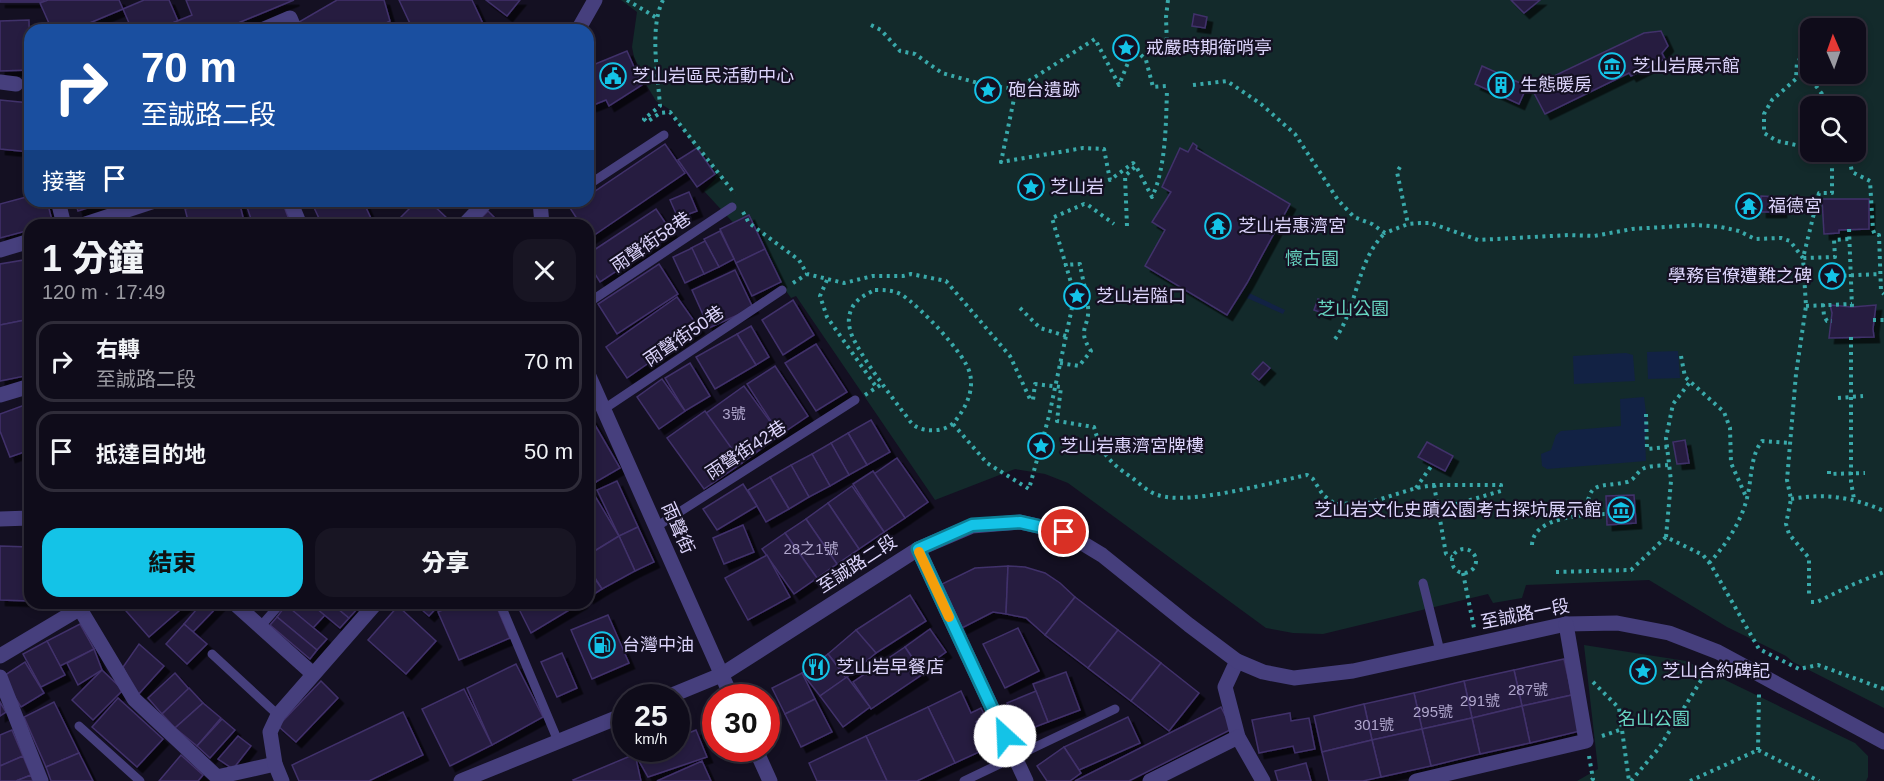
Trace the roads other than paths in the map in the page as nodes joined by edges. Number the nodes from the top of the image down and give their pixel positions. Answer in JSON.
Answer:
{"nodes":[{"id":1,"x":595,"y":0,"type":"edge"},
{"id":2,"x":276,"y":24,"type":"edge"},
{"id":3,"x":292,"y":24,"type":"edge"},
{"id":4,"x":581,"y":24,"type":"edge"},
{"id":5,"x":0,"y":82,"type":"edge"},
{"id":6,"x":16,"y":84,"type":"dead end"},
{"id":7,"x":663,"y":135,"type":"dead end"},
{"id":8,"x":594,"y":181,"type":"edge"},
{"id":9,"x":136,"y":207,"type":"edge"},
{"id":10,"x":481,"y":207,"type":"edge"},
{"id":11,"x":732,"y":207,"type":"dead end"},
{"id":12,"x":100,"y":219,"type":"edge"},
{"id":13,"x":470,"y":219,"type":"edge"},
{"id":14,"x":24,"y":243,"type":"edge"},
{"id":15,"x":0,"y":250,"type":"edge"},
{"id":16,"x":784,"y":288,"type":"road end"},
{"id":17,"x":594,"y":299,"type":"edge"},
{"id":18,"x":24,"y":388,"type":"edge"},
{"id":19,"x":0,"y":395,"type":"edge"},
{"id":20,"x":857,"y":399,"type":"road end"},
{"id":21,"x":596,"y":403,"type":"edge"},
{"id":22,"x":24,"y":518,"type":"edge"},
{"id":23,"x":0,"y":519,"type":"edge"},
{"id":24,"x":656,"y":528,"type":"junction"},
{"id":25,"x":918,"y":549,"type":"junction"},
{"id":26,"x":1423,"y":583,"type":"dead end"},
{"id":27,"x":78,"y":609,"type":"edge"},
{"id":28,"x":87,"y":609,"type":"edge"},
{"id":29,"x":240,"y":609,"type":"edge"},
{"id":30,"x":276,"y":609,"type":"edge"},
{"id":31,"x":371,"y":609,"type":"edge"},
{"id":32,"x":503,"y":609,"type":"edge"},
{"id":33,"x":1566,"y":624,"type":"junction"},
{"id":34,"x":260,"y":627,"type":"junction"},
{"id":35,"x":1440,"y":651,"type":"junction"},
{"id":36,"x":212,"y":654,"type":"dead end"},
{"id":37,"x":0,"y":656,"type":"edge"},
{"id":38,"x":1237,"y":661,"type":"junction"},
{"id":39,"x":313,"y":674,"type":"junction"},
{"id":40,"x":721,"y":675,"type":"junction"},
{"id":41,"x":0,"y":677,"type":"edge"},
{"id":42,"x":1294,"y":678,"type":"joint"},
{"id":43,"x":725,"y":684,"type":"edge"},
{"id":44,"x":690,"y":688,"type":"edge"},
{"id":45,"x":1115,"y":710,"type":"dead end"},
{"id":46,"x":278,"y":715,"type":"junction"},
{"id":47,"x":612,"y":720,"type":"edge"},
{"id":48,"x":79,"y":726,"type":"dead end"},
{"id":49,"x":1238,"y":737,"type":"junction"},
{"id":50,"x":558,"y":741,"type":"junction"},
{"id":51,"x":1884,"y":742,"type":"edge"},
{"id":52,"x":1015,"y":757,"type":"junction"},
{"id":53,"x":761,"y":762,"type":"edge"},
{"id":54,"x":275,"y":764,"type":"junction"},
{"id":55,"x":41,"y":781,"type":"edge"},
{"id":56,"x":140,"y":781,"type":"edge"},
{"id":57,"x":282,"y":781,"type":"edge"},
{"id":58,"x":461,"y":781,"type":"edge"},
{"id":59,"x":770,"y":781,"type":"edge"},
{"id":60,"x":964,"y":781,"type":"edge"},
{"id":61,"x":1026,"y":781,"type":"edge"},
{"id":62,"x":1150,"y":781,"type":"edge"},
{"id":63,"x":1263,"y":781,"type":"edge"},
{"id":64,"x":1416,"y":781,"type":"edge"}],
"edges":[{"from":1,"to":4,"type":"street"},
{"from":2,"to":3,"type":"street"},
{"from":5,"to":6,"type":"street"},
{"from":7,"to":8,"type":"lane"},
{"from":9,"to":12,"type":"street"},
{"from":10,"to":13,"type":"street"},
{"from":11,"to":17,"type":"lane","name":"雨聲街58巷"},
{"from":14,"to":15,"type":"street"},
{"from":16,"to":21,"type":"lane","name":"雨聲街50巷"},
{"from":18,"to":19,"type":"street"},
{"from":20,"to":24,"type":"lane","name":"雨聲街42巷"},
{"from":21,"to":24,"type":"street","name":"雨聲街"},
{"from":22,"to":23,"type":"street"},
{"from":24,"to":40,"type":"street","name":"雨聲街"},
{"from":25,"to":38,"type":"street","name":"至誠路二段"},
{"from":25,"to":40,"type":"street","name":"至誠路二段"},
{"from":25,"to":52,"type":"street"},
{"from":26,"to":35,"type":"lane"},
{"from":27,"to":37,"type":"street"},
{"from":28,"to":54,"type":"street"},
{"from":29,"to":34,"type":"street"},
{"from":30,"to":34,"type":"lane"},
{"from":31,"to":39,"type":"street"},
{"from":32,"to":50,"type":"lane"},
{"from":33,"to":35,"type":"street","name":"至誠路一段"},
{"from":33,"to":51,"type":"street","name":"至誠路一段"},
{"from":33,"to":64,"type":"street"},
{"from":34,"to":39,"type":"street"},
{"from":35,"to":42,"type":"street","name":"至誠路一段"},
{"from":36,"to":46,"type":"lane"},
{"from":38,"to":42,"type":"street","name":"至誠路二段"},
{"from":38,"to":49,"type":"street"},
{"from":39,"to":46,"type":"street"},
{"from":40,"to":43,"type":"street","name":"雨聲街"},
{"from":40,"to":44,"type":"street","name":"至誠路二段"},
{"from":41,"to":55,"type":"street"},
{"from":45,"to":52,"type":"lane"},
{"from":46,"to":54,"type":"street"},
{"from":47,"to":50,"type":"street"},
{"from":48,"to":56,"type":"lane"},
{"from":49,"to":62,"type":"street"},
{"from":49,"to":63,"type":"street"},
{"from":50,"to":58,"type":"street"},
{"from":52,"to":60,"type":"lane"},
{"from":52,"to":61,"type":"street"},
{"from":53,"to":59,"type":"street"},
{"from":54,"to":57,"type":"street"}]}
